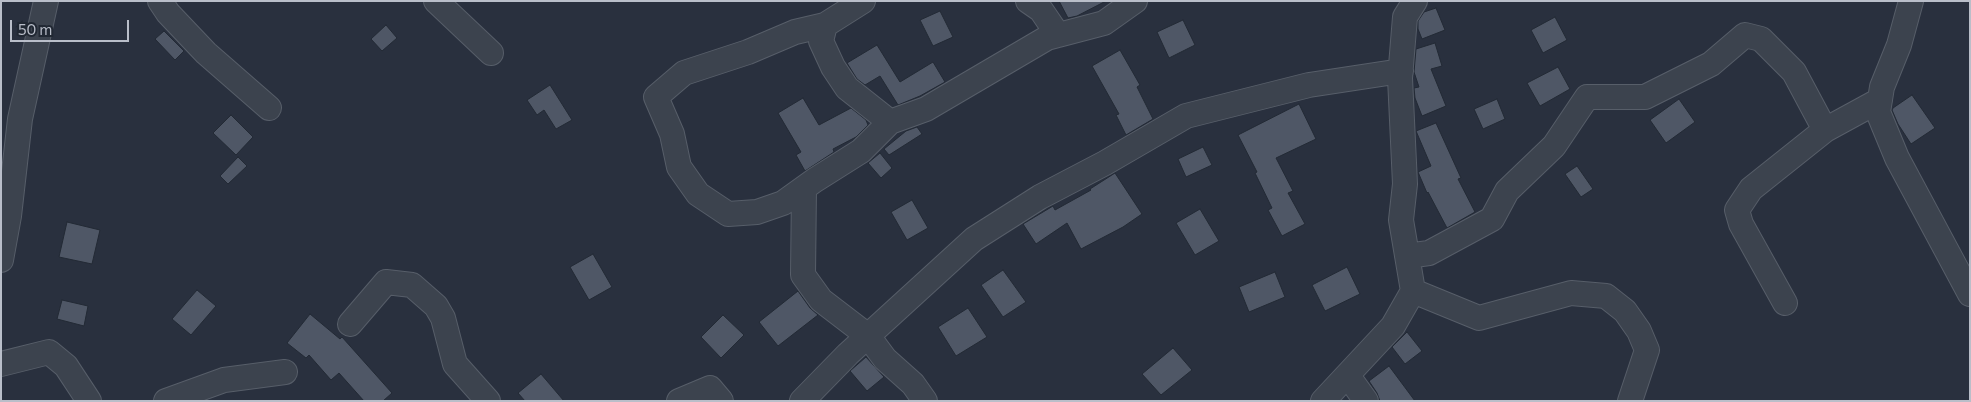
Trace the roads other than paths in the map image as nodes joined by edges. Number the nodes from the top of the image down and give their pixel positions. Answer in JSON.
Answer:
{"nodes":[{"id":1,"x":46,"y":1,"type":"edge"},
{"id":2,"x":160,"y":1,"type":"edge"},
{"id":3,"x":436,"y":1,"type":"edge"},
{"id":4,"x":863,"y":1,"type":"edge"},
{"id":5,"x":1028,"y":1,"type":"edge"},
{"id":6,"x":1134,"y":1,"type":"edge"},
{"id":7,"x":1415,"y":1,"type":"edge"},
{"id":8,"x":1912,"y":1,"type":"edge"},
{"id":9,"x":825,"y":25,"type":"junction"},
{"id":10,"x":1058,"y":35,"type":"junction"},
{"id":11,"x":491,"y":53,"type":"dead end"},
{"id":12,"x":1401,"y":71,"type":"junction"},
{"id":13,"x":1880,"y":100,"type":"junction"},
{"id":14,"x":269,"y":108,"type":"dead end"},
{"id":15,"x":890,"y":122,"type":"junction"},
{"id":16,"x":1825,"y":130,"type":"junction"},
{"id":17,"x":804,"y":188,"type":"junction"},
{"id":18,"x":5,"y":214,"type":"edge"},
{"id":19,"x":1407,"y":256,"type":"junction"},
{"id":20,"x":1,"y":260,"type":"edge"},
{"id":21,"x":1413,"y":291,"type":"junction"},
{"id":22,"x":1970,"y":294,"type":"edge"},
{"id":23,"x":1785,"y":303,"type":"dead end"},
{"id":24,"x":350,"y":324,"type":"dead end"},
{"id":25,"x":868,"y":336,"type":"junction"},
{"id":26,"x":1,"y":364,"type":"edge"},
{"id":27,"x":285,"y":372,"type":"dead end"},
{"id":28,"x":1348,"y":376,"type":"junction"},
{"id":29,"x":89,"y":401,"type":"edge"},
{"id":30,"x":166,"y":401,"type":"edge"},
{"id":31,"x":488,"y":401,"type":"edge"},
{"id":32,"x":679,"y":401,"type":"edge"},
{"id":33,"x":721,"y":401,"type":"edge"},
{"id":34,"x":802,"y":401,"type":"edge"},
{"id":35,"x":925,"y":401,"type":"edge"},
{"id":36,"x":1323,"y":401,"type":"edge"},
{"id":37,"x":1366,"y":401,"type":"edge"},
{"id":38,"x":1630,"y":401,"type":"edge"}],
"edges":[{"from":1,"to":18,"type":"street"},
{"from":2,"to":14,"type":"street"},
{"from":3,"to":11,"type":"street"},
{"from":4,"to":9,"type":"street"},
{"from":5,"to":10,"type":"street"},
{"from":6,"to":10,"type":"street"},
{"from":7,"to":12,"type":"street"},
{"from":8,"to":13,"type":"street"},
{"from":9,"to":15,"type":"street"},
{"from":9,"to":17,"type":"street"},
{"from":10,"to":15,"type":"street"},
{"from":12,"to":19,"type":"street"},
{"from":12,"to":25,"type":"street"},
{"from":13,"to":16,"type":"street"},
{"from":13,"to":22,"type":"street"},
{"from":15,"to":17,"type":"street"},
{"from":16,"to":19,"type":"street"},
{"from":16,"to":23,"type":"street"},
{"from":17,"to":25,"type":"street"},
{"from":18,"to":20,"type":"street"},
{"from":19,"to":21,"type":"street"},
{"from":21,"to":28,"type":"street"},
{"from":21,"to":38,"type":"street"},
{"from":24,"to":31,"type":"street"},
{"from":25,"to":34,"type":"street"},
{"from":25,"to":35,"type":"street"},
{"from":26,"to":29,"type":"street"},
{"from":27,"to":30,"type":"street"},
{"from":28,"to":36,"type":"street"},
{"from":28,"to":37,"type":"street"},
{"from":32,"to":33,"type":"street"}]}
